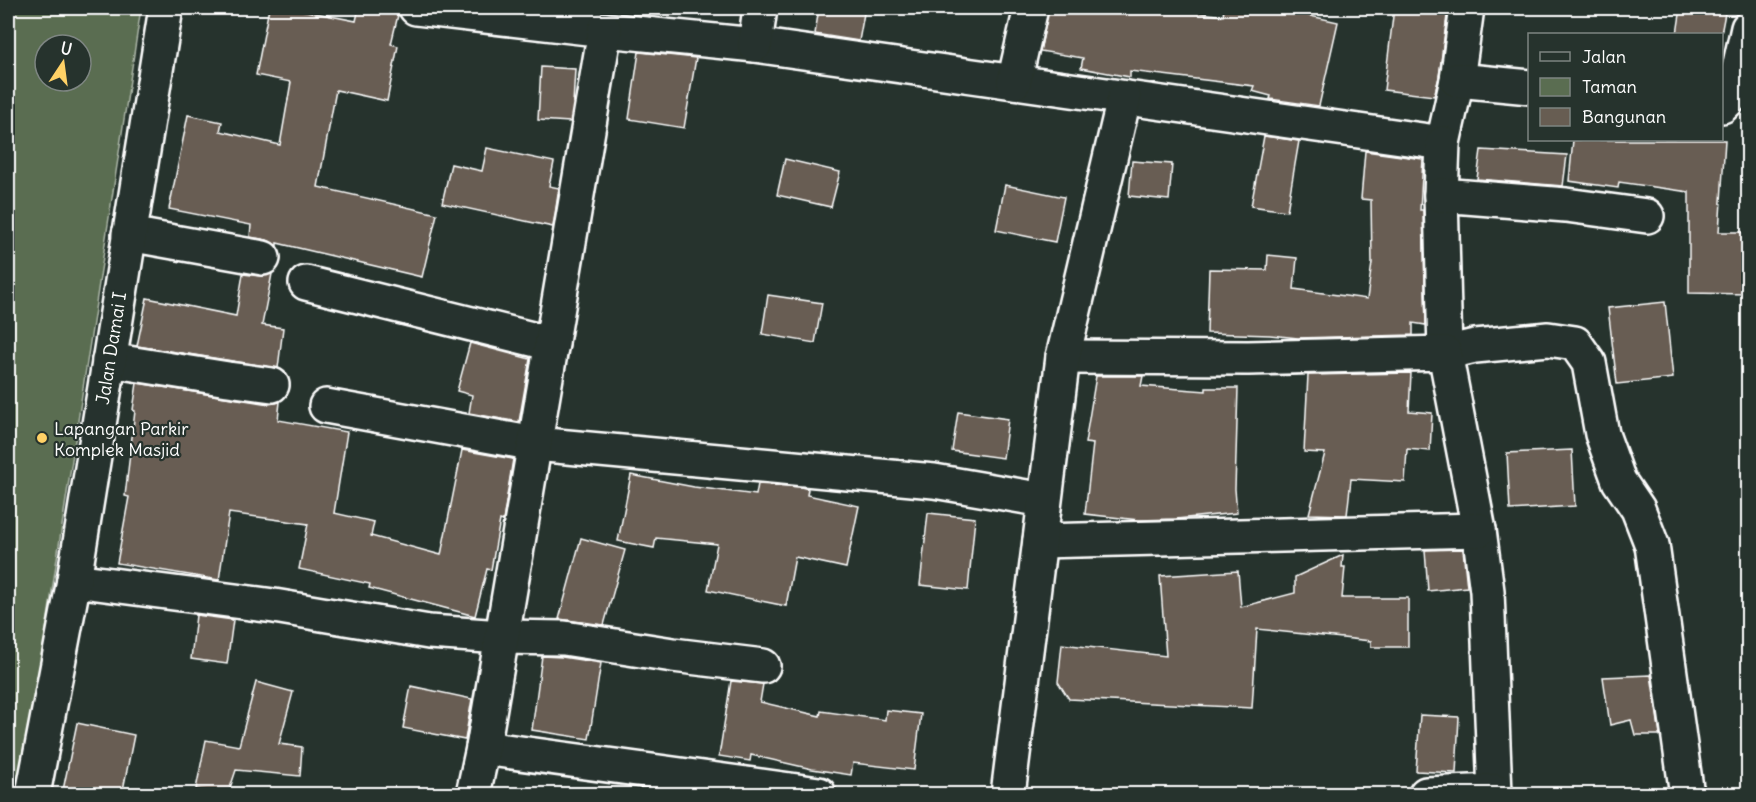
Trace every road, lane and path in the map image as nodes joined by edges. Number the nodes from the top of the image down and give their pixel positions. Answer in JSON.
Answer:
{"nodes":[{"id":1,"x":166,"y":8,"type":"edge"},
{"id":2,"x":416,"y":8,"type":"edge"},
{"id":3,"x":760,"y":8,"type":"edge"},
{"id":4,"x":1031,"y":8,"type":"edge"},
{"id":5,"x":1467,"y":8,"type":"edge"},
{"id":6,"x":492,"y":12,"type":"edge"},
{"id":7,"x":1749,"y":28,"type":"edge"},
{"id":8,"x":605,"y":30,"type":"junction"},
{"id":9,"x":755,"y":45,"type":"junction"},
{"id":10,"x":1456,"y":80,"type":"junction"},
{"id":11,"x":1014,"y":82,"type":"junction"},
{"id":12,"x":1528,"y":87,"type":"edge"},
{"id":13,"x":1124,"y":99,"type":"junction"},
{"id":14,"x":1723,"y":105,"type":"edge"},
{"id":15,"x":1443,"y":143,"type":"junction"},
{"id":16,"x":1441,"y":195,"type":"junction"},
{"id":17,"x":1647,"y":216,"type":"dead end"},
{"id":18,"x":129,"y":234,"type":"junction"},
{"id":19,"x":263,"y":258,"type":"dead end"},
{"id":20,"x":306,"y":283,"type":"dead end"},
{"id":21,"x":552,"y":344,"type":"junction"},
{"id":22,"x":1445,"y":353,"type":"junction"},
{"id":23,"x":1063,"y":357,"type":"junction"},
{"id":24,"x":109,"y":360,"type":"junction"},
{"id":25,"x":272,"y":385,"type":"dead end"},
{"id":26,"x":326,"y":405,"type":"dead end"},
{"id":27,"x":535,"y":444,"type":"junction"},
{"id":28,"x":1044,"y":500,"type":"junction"},
{"id":29,"x":1479,"y":530,"type":"junction"},
{"id":30,"x":1040,"y":541,"type":"junction"},
{"id":31,"x":74,"y":580,"type":"junction"},
{"id":32,"x":502,"y":637,"type":"junction"},
{"id":33,"x":763,"y":666,"type":"dead end"},
{"id":34,"x":483,"y":748,"type":"junction"},
{"id":35,"x":1495,"y":793,"type":"edge"},
{"id":36,"x":33,"y":795,"type":"edge"},
{"id":37,"x":473,"y":795,"type":"edge"},
{"id":38,"x":819,"y":795,"type":"edge"},
{"id":39,"x":1008,"y":795,"type":"edge"},
{"id":40,"x":1426,"y":795,"type":"edge"},
{"id":41,"x":1688,"y":795,"type":"edge"}],
"edges":[{"from":1,"to":18,"type":"street","name":"Jalan Damai I"},
{"from":2,"to":6,"type":"street"},
{"from":3,"to":9,"type":"street"},
{"from":4,"to":11,"type":"street"},
{"from":5,"to":10,"type":"street"},
{"from":6,"to":8,"type":"street"},
{"from":7,"to":14,"type":"street"},
{"from":8,"to":9,"type":"street"},
{"from":8,"to":21,"type":"street"},
{"from":9,"to":11,"type":"street"},
{"from":10,"to":12,"type":"street"},
{"from":10,"to":15,"type":"street"},
{"from":11,"to":13,"type":"street"},
{"from":13,"to":15,"type":"street"},
{"from":13,"to":23,"type":"street"},
{"from":15,"to":16,"type":"street"},
{"from":16,"to":17,"type":"street"},
{"from":16,"to":22,"type":"street"},
{"from":18,"to":19,"type":"street"},
{"from":18,"to":24,"type":"street","name":"Jalan Damai I"},
{"from":20,"to":21,"type":"street"},
{"from":21,"to":27,"type":"street"},
{"from":22,"to":23,"type":"street"},
{"from":22,"to":29,"type":"street"},
{"from":22,"to":41,"type":"street"},
{"from":23,"to":28,"type":"street"},
{"from":24,"to":25,"type":"street"},
{"from":24,"to":31,"type":"street","name":"Jalan Damai I"},
{"from":26,"to":27,"type":"street"},
{"from":27,"to":28,"type":"street"},
{"from":27,"to":32,"type":"street"},
{"from":28,"to":30,"type":"street"},
{"from":29,"to":30,"type":"street"},
{"from":29,"to":35,"type":"street"},
{"from":30,"to":39,"type":"street"},
{"from":31,"to":32,"type":"street"},
{"from":31,"to":36,"type":"street","name":"Jalan Damai I"},
{"from":32,"to":33,"type":"street"},
{"from":32,"to":34,"type":"street"},
{"from":34,"to":37,"type":"street"},
{"from":34,"to":38,"type":"street"},
{"from":35,"to":40,"type":"street"}]}
